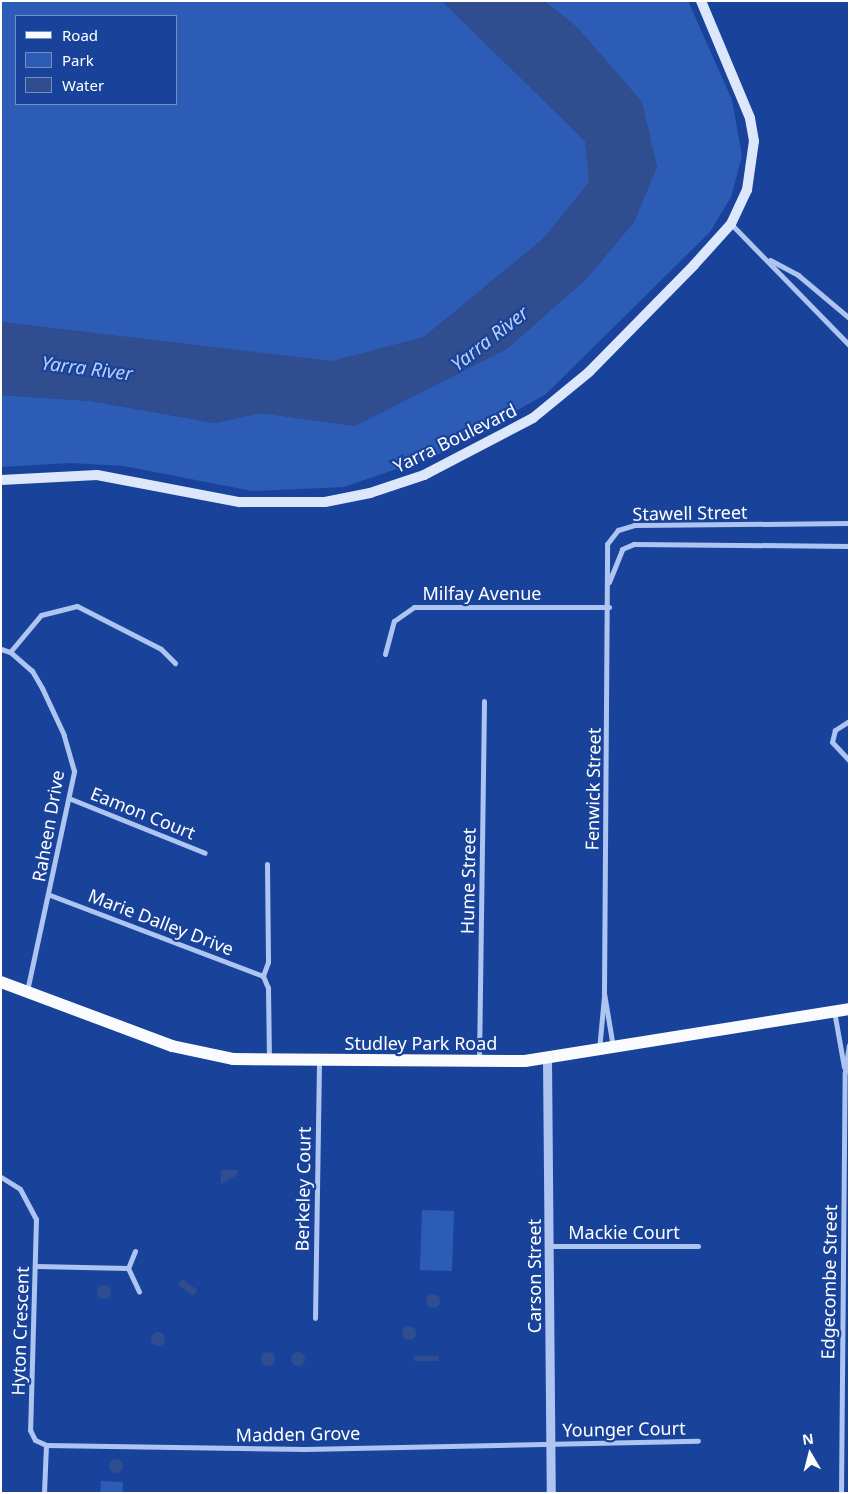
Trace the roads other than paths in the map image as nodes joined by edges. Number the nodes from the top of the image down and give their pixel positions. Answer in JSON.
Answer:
{"nodes":[{"id":1,"x":701,"y":1,"type":"edge"},
{"id":2,"x":731,"y":224,"type":"junction"},
{"id":3,"x":768,"y":258,"type":"junction"},
{"id":4,"x":849,"y":318,"type":"edge"},
{"id":5,"x":849,"y":345,"type":"edge"},
{"id":6,"x":1,"y":480,"type":"edge"},
{"id":7,"x":849,"y":523,"type":"edge"},
{"id":8,"x":849,"y":546,"type":"edge"},
{"id":9,"x":608,"y":585,"type":"junction"},
{"id":10,"x":609,"y":607,"type":"junction"},
{"id":11,"x":1,"y":649,"type":"edge"},
{"id":12,"x":10,"y":652,"type":"junction"},
{"id":13,"x":385,"y":654,"type":"dead end"},
{"id":14,"x":175,"y":663,"type":"dead end"},
{"id":15,"x":484,"y":701,"type":"dead end"},
{"id":16,"x":849,"y":721,"type":"edge"},
{"id":17,"x":849,"y":760,"type":"edge"},
{"id":18,"x":71,"y":799,"type":"junction"},
{"id":19,"x":205,"y":853,"type":"dead end"},
{"id":20,"x":267,"y":864,"type":"dead end"},
{"id":21,"x":50,"y":895,"type":"junction"},
{"id":22,"x":263,"y":976,"type":"junction"},
{"id":23,"x":1,"y":982,"type":"edge"},
{"id":24,"x":26,"y":991,"type":"junction"},
{"id":25,"x":604,"y":993,"type":"junction"},
{"id":26,"x":849,"y":1008,"type":"edge"},
{"id":27,"x":834,"y":1011,"type":"junction"},
{"id":28,"x":849,"y":1045,"type":"edge"},
{"id":29,"x":614,"y":1048,"type":"junction"},
{"id":30,"x":599,"y":1051,"type":"junction"},
{"id":31,"x":547,"y":1059,"type":"junction"},
{"id":32,"x":269,"y":1060,"type":"junction"},
{"id":33,"x":319,"y":1060,"type":"junction"},
{"id":34,"x":479,"y":1061,"type":"junction"},
{"id":35,"x":844,"y":1072,"type":"junction"},
{"id":36,"x":1,"y":1177,"type":"edge"},
{"id":37,"x":550,"y":1246,"type":"junction"},
{"id":38,"x":698,"y":1246,"type":"dead end"},
{"id":39,"x":135,"y":1251,"type":"dead end"},
{"id":40,"x":36,"y":1266,"type":"junction"},
{"id":41,"x":128,"y":1268,"type":"junction"},
{"id":42,"x":139,"y":1292,"type":"dead end"},
{"id":43,"x":315,"y":1318,"type":"dead end"},
{"id":44,"x":698,"y":1441,"type":"dead end"},
{"id":45,"x":46,"y":1445,"type":"junction"},
{"id":46,"x":551,"y":1445,"type":"junction"},
{"id":47,"x":44,"y":1493,"type":"edge"},
{"id":48,"x":551,"y":1493,"type":"edge"},
{"id":49,"x":841,"y":1493,"type":"edge"}],
"edges":[{"from":1,"to":2,"type":"main road","name":"Yarra Boulevard"},
{"from":2,"to":3,"type":"street"},
{"from":2,"to":6,"type":"main road","name":"Yarra Boulevard"},
{"from":3,"to":4,"type":"street"},
{"from":3,"to":5,"type":"street"},
{"from":7,"to":9,"type":"street","name":"Stawell Street"},
{"from":8,"to":9,"type":"street","name":"Stawell Street"},
{"from":9,"to":10,"type":"street","name":"Fenwick Street"},
{"from":10,"to":13,"type":"street","name":"Milfay Avenue"},
{"from":10,"to":25,"type":"street","name":"Fenwick Street"},
{"from":11,"to":12,"type":"street","name":"Raheen Drive"},
{"from":12,"to":14,"type":"street"},
{"from":12,"to":18,"type":"street","name":"Raheen Drive"},
{"from":15,"to":34,"type":"street","name":"Hume Street"},
{"from":16,"to":17,"type":"street"},
{"from":18,"to":19,"type":"street","name":"Eamon Court"},
{"from":18,"to":21,"type":"street","name":"Raheen Drive"},
{"from":20,"to":22,"type":"street"},
{"from":21,"to":22,"type":"street","name":"Marie Dalley Drive"},
{"from":21,"to":24,"type":"street","name":"Raheen Drive"},
{"from":22,"to":32,"type":"street"},
{"from":23,"to":24,"type":"main road","name":"Studley Park Road"},
{"from":24,"to":32,"type":"main road","name":"Studley Park Road"},
{"from":25,"to":29,"type":"street","name":"Fenwick Street"},
{"from":25,"to":30,"type":"street","name":"Fenwick Street"},
{"from":26,"to":27,"type":"main road","name":"Studley Park Road"},
{"from":27,"to":29,"type":"main road","name":"Studley Park Road"},
{"from":27,"to":35,"type":"street","name":"Edgecombe Street"},
{"from":28,"to":35,"type":"street","name":"Edgecombe Street"},
{"from":29,"to":30,"type":"main road","name":"Studley Park Road"},
{"from":30,"to":31,"type":"main road","name":"Studley Park Road"},
{"from":31,"to":34,"type":"main road","name":"Studley Park Road"},
{"from":31,"to":37,"type":"street","name":"Carson Street"},
{"from":32,"to":33,"type":"main road","name":"Studley Park Road"},
{"from":33,"to":34,"type":"main road","name":"Studley Park Road"},
{"from":33,"to":43,"type":"street","name":"Berkeley Court"},
{"from":35,"to":49,"type":"street","name":"Edgecombe Street"},
{"from":36,"to":40,"type":"street","name":"Hyton Crescent"},
{"from":37,"to":38,"type":"street","name":"Mackie Court"},
{"from":37,"to":46,"type":"street","name":"Carson Street"},
{"from":39,"to":41,"type":"street"},
{"from":40,"to":41,"type":"street"},
{"from":40,"to":45,"type":"street","name":"Hyton Crescent"},
{"from":41,"to":42,"type":"street"},
{"from":44,"to":46,"type":"street","name":"Younger Court"},
{"from":45,"to":46,"type":"street","name":"Madden Grove"},
{"from":45,"to":47,"type":"street"},
{"from":46,"to":48,"type":"street","name":"Carson Street"}]}
